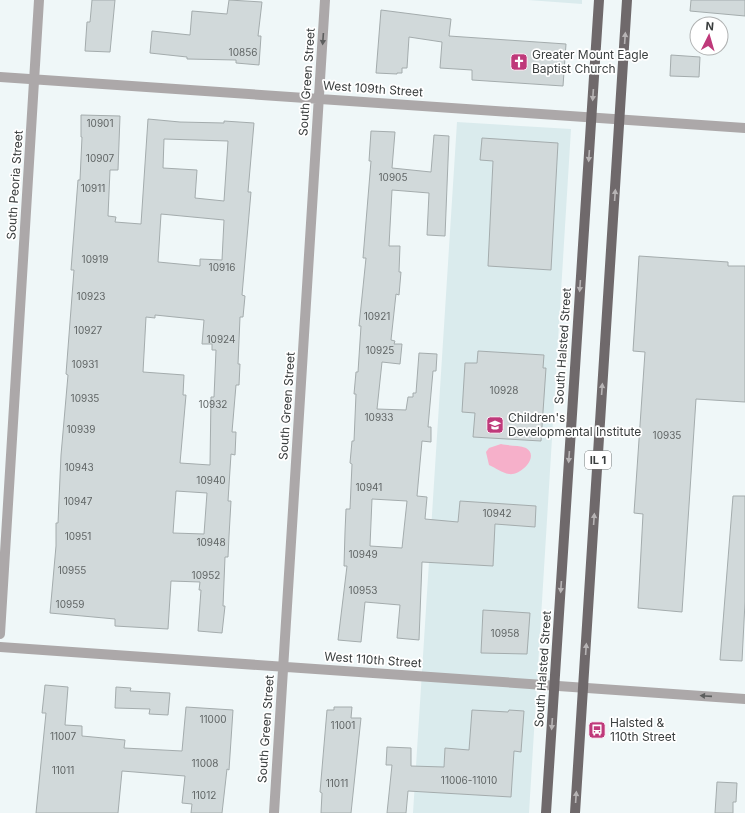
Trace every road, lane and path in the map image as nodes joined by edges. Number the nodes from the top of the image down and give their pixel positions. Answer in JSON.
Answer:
{"nodes":[{"id":1,"x":39,"y":0,"type":"edge"},
{"id":2,"x":325,"y":0,"type":"edge"},
{"id":3,"x":599,"y":0,"type":"edge"},
{"id":4,"x":627,"y":0,"type":"edge"},
{"id":5,"x":0,"y":77,"type":"edge"},
{"id":6,"x":34,"y":79,"type":"junction"},
{"id":7,"x":319,"y":98,"type":"junction"},
{"id":8,"x":591,"y":117,"type":"junction"},
{"id":9,"x":620,"y":119,"type":"junction"},
{"id":10,"x":745,"y":128,"type":"edge"},
{"id":11,"x":0,"y":634,"type":"edge"},
{"id":12,"x":0,"y":646,"type":"edge"},
{"id":13,"x":283,"y":667,"type":"junction"},
{"id":14,"x":555,"y":685,"type":"junction"},
{"id":15,"x":584,"y":688,"type":"junction"},
{"id":16,"x":745,"y":699,"type":"edge"},
{"id":17,"x":274,"y":813,"type":"edge"},
{"id":18,"x":546,"y":813,"type":"edge"},
{"id":19,"x":575,"y":813,"type":"edge"}],
"edges":[{"from":1,"to":6,"type":"street","name":"South Peoria Street"},
{"from":2,"to":7,"type":"street","name":"South Green Street","one_way":true},
{"from":3,"to":8,"type":"main road","name":"South Halsted Street","number":"IL 1","one_way":true},
{"from":9,"to":4,"type":"main road","number":"IL 1","one_way":true},
{"from":5,"to":6,"type":"street","name":"West 109th Street"},
{"from":6,"to":7,"type":"street","name":"West 109th Street"},
{"from":6,"to":11,"type":"street","name":"South Peoria Street"},
{"from":7,"to":8,"type":"street","name":"West 109th Street"},
{"from":7,"to":13,"type":"street","name":"South Green Street"},
{"from":8,"to":9,"type":"street","name":"West 109th Street"},
{"from":8,"to":14,"type":"main road","name":"South Halsted Street","number":"IL 1","one_way":true},
{"from":9,"to":10,"type":"street","name":"West 109th Street"},
{"from":15,"to":9,"type":"main road","number":"IL 1","one_way":true},
{"from":12,"to":13,"type":"street","name":"West 110th Street"},
{"from":13,"to":14,"type":"street","name":"West 110th Street"},
{"from":13,"to":17,"type":"street","name":"South Green Street"},
{"from":14,"to":15,"type":"street","name":"West 110th Street"},
{"from":14,"to":18,"type":"main road","name":"South Halsted Street","number":"IL 1","one_way":true},
{"from":16,"to":15,"type":"street","name":"West 110th Street","one_way":true},
{"from":19,"to":15,"type":"main road","number":"IL 1","one_way":true}]}
